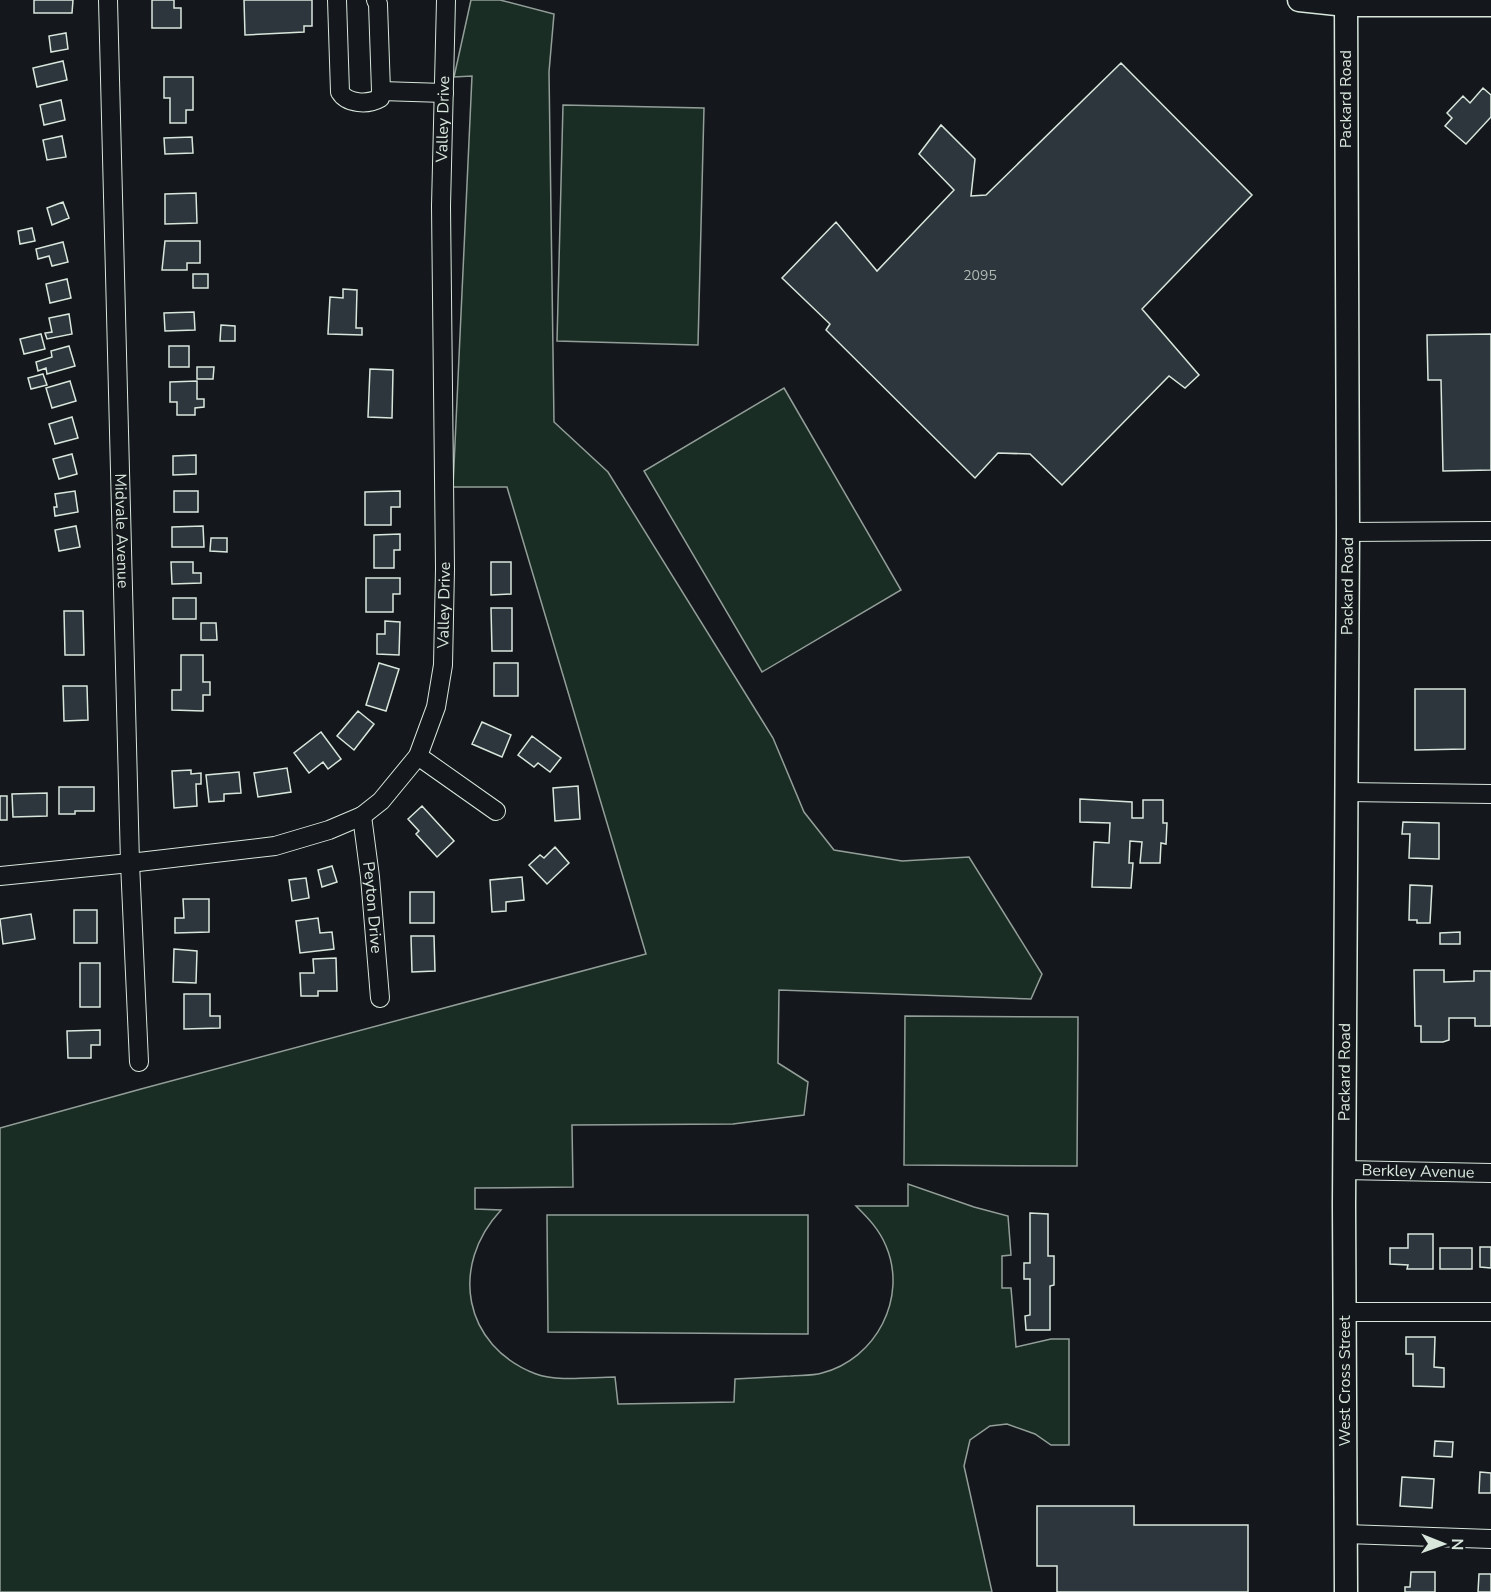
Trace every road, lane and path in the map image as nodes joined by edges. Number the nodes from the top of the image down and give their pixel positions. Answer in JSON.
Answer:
{"nodes":[{"id":1,"x":108,"y":0,"type":"edge"},
{"id":2,"x":337,"y":0,"type":"edge"},
{"id":3,"x":376,"y":0,"type":"edge"},
{"id":4,"x":446,"y":0,"type":"edge"},
{"id":5,"x":1299,"y":0,"type":"edge"},
{"id":6,"x":1454,"y":2,"type":"edge"},
{"id":7,"x":1346,"y":3,"type":"edge"},
{"id":8,"x":1491,"y":5,"type":"edge"},
{"id":9,"x":381,"y":91,"type":"junction"},
{"id":10,"x":444,"y":93,"type":"junction"},
{"id":11,"x":1491,"y":531,"type":"edge"},
{"id":12,"x":1348,"y":532,"type":"junction"},
{"id":13,"x":418,"y":756,"type":"junction"},
{"id":14,"x":1346,"y":792,"type":"junction"},
{"id":15,"x":1491,"y":794,"type":"edge"},
{"id":16,"x":496,"y":811,"type":"dead end"},
{"id":17,"x":362,"y":816,"type":"junction"},
{"id":18,"x":130,"y":864,"type":"junction"},
{"id":19,"x":0,"y":876,"type":"edge"},
{"id":20,"x":380,"y":998,"type":"dead end"},
{"id":21,"x":139,"y":1062,"type":"dead end"},
{"id":22,"x":1344,"y":1170,"type":"junction"},
{"id":23,"x":1491,"y":1173,"type":"edge"},
{"id":24,"x":1345,"y":1312,"type":"junction"},
{"id":25,"x":1491,"y":1312,"type":"edge"},
{"id":26,"x":1346,"y":1534,"type":"junction"},
{"id":27,"x":1491,"y":1539,"type":"edge"},
{"id":28,"x":1346,"y":1592,"type":"edge"}],
"edges":[{"from":1,"to":18,"type":"street","name":"Midvale Avenue"},
{"from":2,"to":9,"type":"street"},
{"from":3,"to":9,"type":"street"},
{"from":4,"to":10,"type":"street","name":"Valley Drive"},
{"from":5,"to":7,"type":"main road"},
{"from":6,"to":7,"type":"main road"},
{"from":6,"to":8,"type":"main road"},
{"from":7,"to":12,"type":"main road","name":"Packard Road"},
{"from":9,"to":10,"type":"street"},
{"from":10,"to":13,"type":"street","name":"Valley Drive"},
{"from":11,"to":12,"type":"street"},
{"from":12,"to":14,"type":"main road","name":"Packard Road"},
{"from":13,"to":16,"type":"street"},
{"from":13,"to":17,"type":"street","name":"Valley Drive"},
{"from":14,"to":15,"type":"street"},
{"from":14,"to":22,"type":"main road","name":"Packard Road"},
{"from":17,"to":18,"type":"street","name":"Valley Drive"},
{"from":17,"to":20,"type":"street","name":"Peyton Drive"},
{"from":18,"to":19,"type":"street","name":"Valley Drive"},
{"from":18,"to":21,"type":"street","name":"Midvale Avenue"},
{"from":22,"to":23,"type":"street","name":"Berkley Avenue"},
{"from":22,"to":24,"type":"main road","name":"West Cross Street"},
{"from":24,"to":25,"type":"street"},
{"from":24,"to":26,"type":"main road","name":"West Cross Street"},
{"from":26,"to":27,"type":"street"},
{"from":26,"to":28,"type":"main road","name":"West Cross Street"}]}
